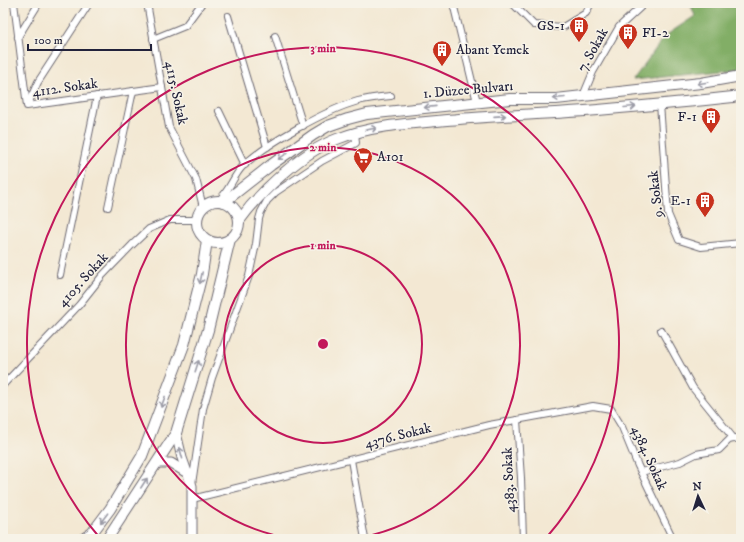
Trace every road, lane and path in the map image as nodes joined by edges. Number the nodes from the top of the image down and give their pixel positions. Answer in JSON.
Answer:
{"nodes":[{"id":1,"x":14,"y":3,"type":"edge"},
{"id":2,"x":38,"y":3,"type":"edge"},
{"id":3,"x":147,"y":3,"type":"edge"},
{"id":4,"x":202,"y":3,"type":"edge"},
{"id":5,"x":453,"y":3,"type":"edge"},
{"id":6,"x":512,"y":3,"type":"edge"},
{"id":7,"x":591,"y":3,"type":"edge"},
{"id":8,"x":645,"y":3,"type":"edge"},
{"id":9,"x":88,"y":5,"type":"dead end"},
{"id":10,"x":228,"y":16,"type":"dead end"},
{"id":11,"x":274,"y":36,"type":"dead end"},
{"id":12,"x":18,"y":37,"type":"junction"},
{"id":13,"x":153,"y":40,"type":"junction"},
{"id":14,"x":741,"y":76,"type":"edge"},
{"id":15,"x":162,"y":87,"type":"junction"},
{"id":16,"x":133,"y":91,"type":"junction"},
{"id":17,"x":741,"y":95,"type":"edge"},
{"id":18,"x":97,"y":96,"type":"junction"},
{"id":19,"x":391,"y":96,"type":"dead end"},
{"id":20,"x":583,"y":96,"type":"junction"},
{"id":21,"x":477,"y":102,"type":"junction"},
{"id":22,"x":660,"y":104,"type":"junction"},
{"id":23,"x":27,"y":106,"type":"junction"},
{"id":24,"x":219,"y":111,"type":"dead end"},
{"id":25,"x":303,"y":126,"type":"junction"},
{"id":26,"x":355,"y":132,"type":"junction"},
{"id":27,"x":267,"y":147,"type":"junction"},
{"id":28,"x":245,"y":165,"type":"junction"},
{"id":29,"x":221,"y":202,"type":"junction"},
{"id":30,"x":203,"y":207,"type":"junction"},
{"id":31,"x":108,"y":208,"type":"dead end"},
{"id":32,"x":197,"y":220,"type":"junction"},
{"id":33,"x":239,"y":221,"type":"junction"},
{"id":34,"x":230,"y":239,"type":"junction"},
{"id":35,"x":207,"y":240,"type":"junction"},
{"id":36,"x":741,"y":243,"type":"edge"},
{"id":37,"x":60,"y":275,"type":"dead end"},
{"id":38,"x":661,"y":330,"type":"dead end"},
{"id":39,"x":3,"y":385,"type":"edge"},
{"id":40,"x":611,"y":409,"type":"joint"},
{"id":41,"x":517,"y":420,"type":"junction"},
{"id":42,"x":176,"y":433,"type":"junction"},
{"id":43,"x":738,"y":438,"type":"edge"},
{"id":44,"x":351,"y":460,"type":"junction"},
{"id":45,"x":157,"y":463,"type":"junction"},
{"id":46,"x":641,"y":472,"type":"junction"},
{"id":47,"x":187,"y":473,"type":"junction"},
{"id":48,"x":192,"y":486,"type":"junction"},
{"id":49,"x":192,"y":499,"type":"junction"},
{"id":50,"x":83,"y":539,"type":"edge"},
{"id":51,"x":107,"y":539,"type":"edge"},
{"id":52,"x":192,"y":539,"type":"edge"},
{"id":53,"x":365,"y":539,"type":"edge"},
{"id":54,"x":524,"y":539,"type":"edge"},
{"id":55,"x":673,"y":539,"type":"edge"}],
"edges":[{"from":1,"to":12,"type":"street","name":"4112. Sokak"},
{"from":2,"to":12,"type":"street"},
{"from":3,"to":13,"type":"street","name":"4115. Sokak"},
{"from":4,"to":13,"type":"street"},
{"from":5,"to":21,"type":"street"},
{"from":6,"to":7,"type":"street"},
{"from":8,"to":20,"type":"street","name":"7. Sokak"},
{"from":9,"to":23,"type":"street"},
{"from":10,"to":27,"type":"street"},
{"from":11,"to":25,"type":"street"},
{"from":12,"to":23,"type":"street","name":"4112. Sokak"},
{"from":13,"to":15,"type":"street","name":"4115. Sokak"},
{"from":14,"to":20,"type":"main road","name":"1. Düzce Bulvarı","one_way":true},
{"from":15,"to":16,"type":"street","name":"4112. Sokak"},
{"from":15,"to":30,"type":"street","name":"4115. Sokak"},
{"from":16,"to":18,"type":"street","name":"4112. Sokak"},
{"from":16,"to":31,"type":"street"},
{"from":17,"to":22,"type":"main road","name":"1. Düzce Bulvarı"},
{"from":18,"to":23,"type":"street","name":"4112. Sokak"},
{"from":18,"to":37,"type":"street"},
{"from":19,"to":25,"type":"street"},
{"from":20,"to":21,"type":"main road","name":"1. Düzce Bulvarı","one_way":true},
{"from":21,"to":29,"type":"main road","name":"1. Düzce Bulvarı","one_way":true},
{"from":26,"to":22,"type":"main road","name":"1. Düzce Bulvarı","one_way":true},
{"from":22,"to":36,"type":"street","name":"9. Sokak"},
{"from":24,"to":28,"type":"street"},
{"from":25,"to":27,"type":"street"},
{"from":26,"to":33,"type":"main road","name":"1. Düzce Bulvarı"},
{"from":26,"to":48,"type":"street"},
{"from":27,"to":28,"type":"street"},
{"from":28,"to":29,"type":"street"},
{"from":29,"to":30,"type":"main road"},
{"from":29,"to":33,"type":"main road"},
{"from":30,"to":32,"type":"main road"},
{"from":32,"to":35,"type":"main road"},
{"from":32,"to":39,"type":"street","name":"4105. Sokak"},
{"from":33,"to":34,"type":"main road"},
{"from":34,"to":35,"type":"main road"},
{"from":42,"to":34,"type":"main road","one_way":true},
{"from":35,"to":50,"type":"main road","one_way":true},
{"from":38,"to":43,"type":"street"},
{"from":40,"to":41,"type":"street","name":"4376. Sokak"},
{"from":40,"to":46,"type":"street","name":"4384. Sokak"},
{"from":41,"to":44,"type":"street","name":"4376. Sokak"},
{"from":41,"to":54,"type":"street","name":"4383. Sokak"},
{"from":42,"to":45,"type":"main road"},
{"from":47,"to":42,"type":"street","one_way":true},
{"from":43,"to":46,"type":"street"},
{"from":44,"to":49,"type":"street","name":"4376. Sokak"},
{"from":44,"to":53,"type":"street"},
{"from":45,"to":47,"type":"street"},
{"from":51,"to":45,"type":"main road","one_way":true},
{"from":46,"to":55,"type":"street","name":"4384. Sokak"},
{"from":47,"to":48,"type":"street"},
{"from":48,"to":49,"type":"street"},
{"from":49,"to":52,"type":"street"}]}
